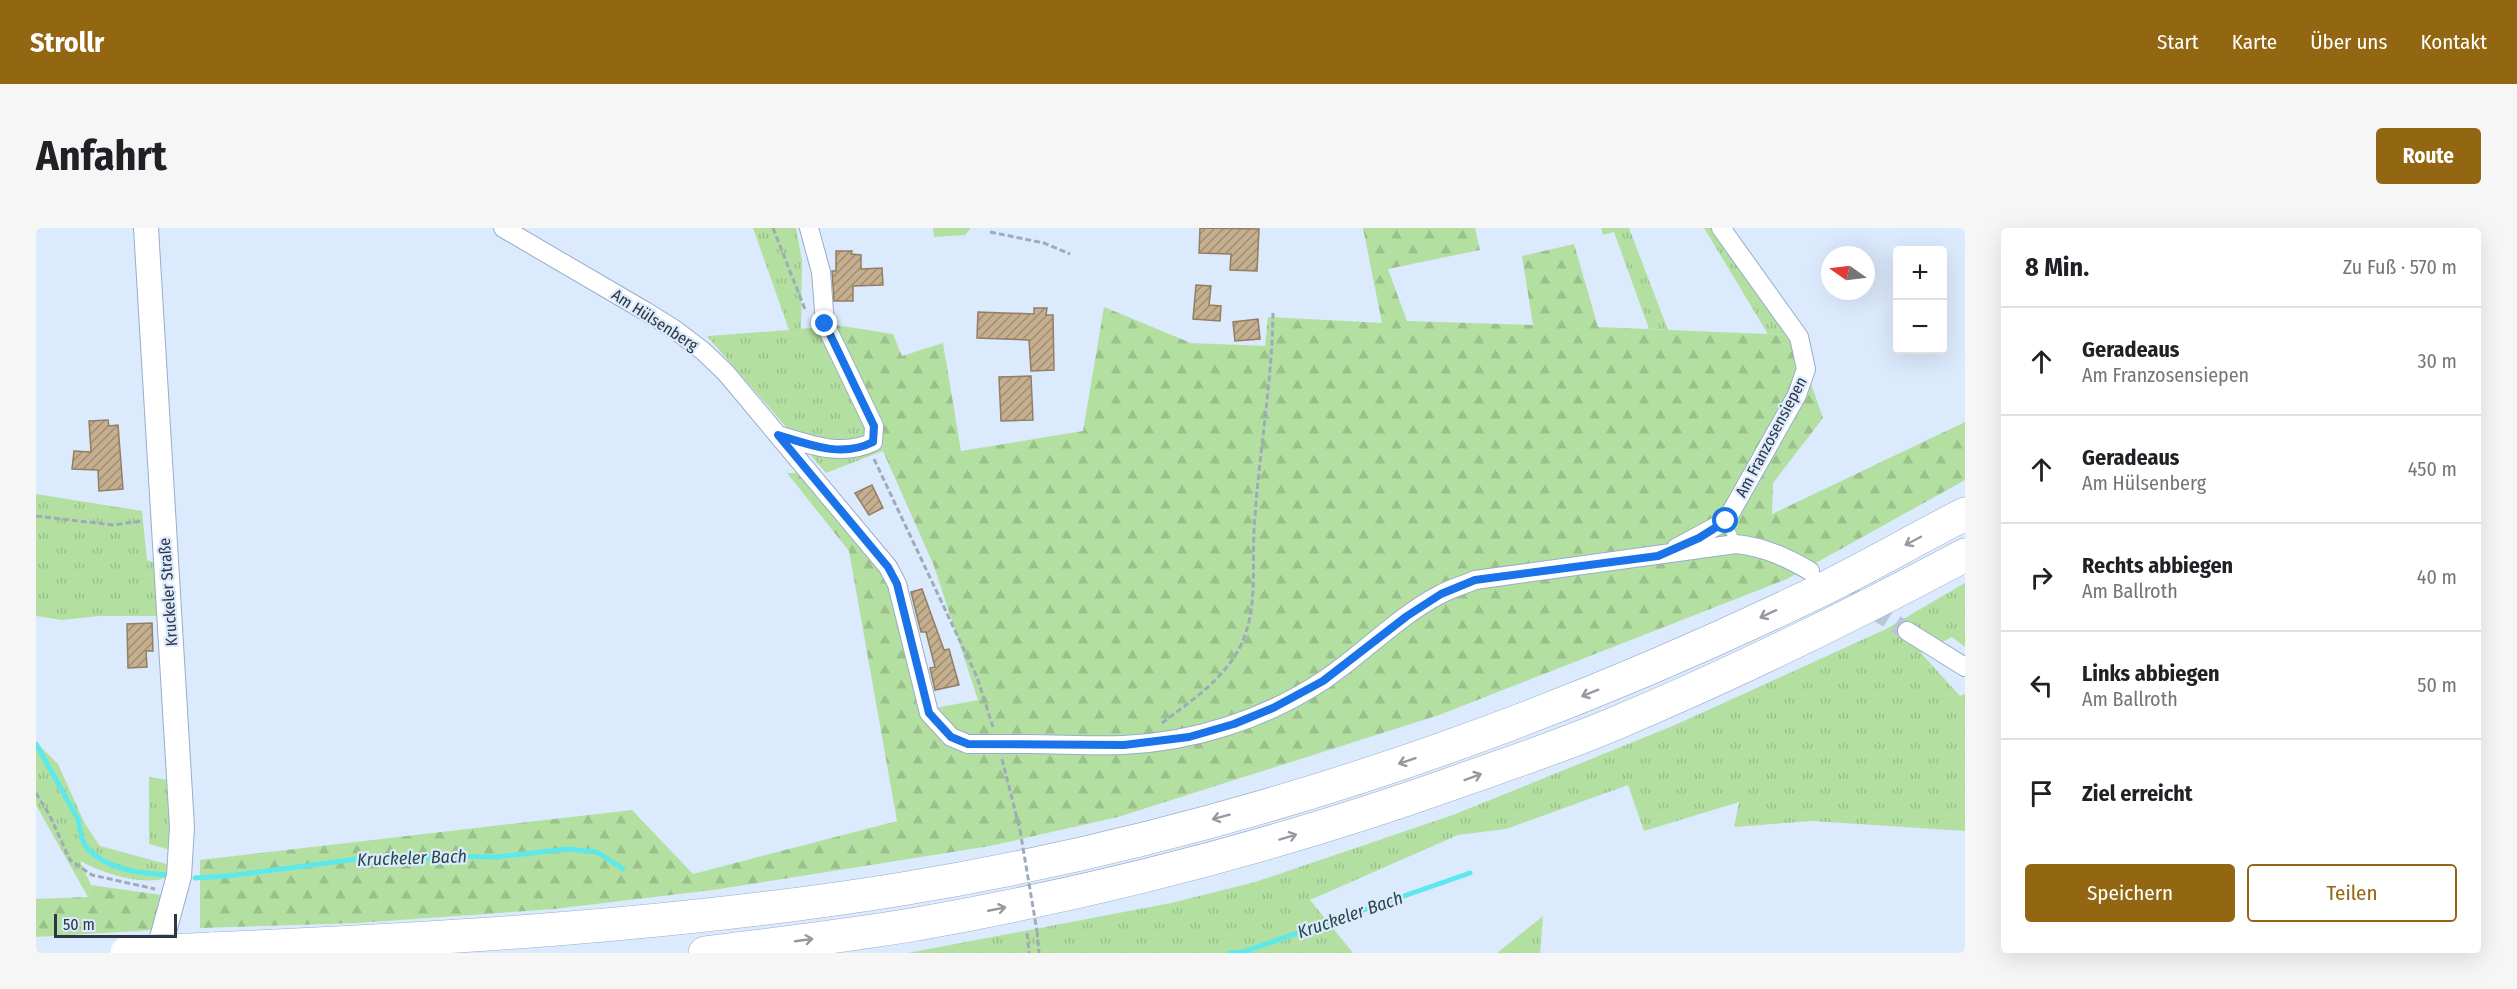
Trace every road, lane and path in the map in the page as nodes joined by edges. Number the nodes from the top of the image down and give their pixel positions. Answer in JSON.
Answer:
{"nodes":[{"id":1,"x":146,"y":228,"type":"edge"},
{"id":2,"x":502,"y":228,"type":"edge"},
{"id":3,"x":809,"y":228,"type":"edge"},
{"id":4,"x":1721,"y":228,"type":"edge"},
{"id":5,"x":990,"y":232,"type":"dead end"},
{"id":6,"x":1070,"y":254,"type":"dead end"},
{"id":7,"x":1273,"y":313,"type":"dead end"},
{"id":8,"x":778,"y":435,"type":"junction"},
{"id":9,"x":867,"y":445,"type":"junction"},
{"id":10,"x":1965,"y":514,"type":"edge"},
{"id":11,"x":36,"y":516,"type":"edge"},
{"id":12,"x":163,"y":518,"type":"junction"},
{"id":13,"x":1726,"y":521,"type":"junction"},
{"id":14,"x":1736,"y":544,"type":"junction"},
{"id":15,"x":1965,"y":555,"type":"edge"},
{"id":16,"x":1658,"y":556,"type":"junction"},
{"id":17,"x":1810,"y":571,"type":"tunnel mouth"},
{"id":18,"x":1907,"y":632,"type":"tunnel mouth"},
{"id":19,"x":1965,"y":667,"type":"edge"},
{"id":20,"x":1157,"y":728,"type":"dead end"},
{"id":21,"x":993,"y":730,"type":"dead end"},
{"id":22,"x":1000,"y":751,"type":"dead end"},
{"id":23,"x":36,"y":793,"type":"edge"},
{"id":24,"x":174,"y":893,"type":"junction"},
{"id":25,"x":1027,"y":933,"type":"dead end"},
{"id":26,"x":127,"y":953,"type":"edge"},
{"id":27,"x":158,"y":953,"type":"edge"},
{"id":28,"x":705,"y":953,"type":"edge"},
{"id":29,"x":1029,"y":953,"type":"edge"},
{"id":30,"x":1039,"y":953,"type":"edge"}],
"edges":[{"from":1,"to":12,"type":"street","name":"Kruckeler Straße"},
{"from":2,"to":8,"type":"street","name":"Am Hülsenberg"},
{"from":3,"to":9,"type":"street"},
{"from":4,"to":13,"type":"street","name":"Am Franzosensiepen"},
{"from":5,"to":6,"type":"path"},
{"from":7,"to":20,"type":"path"},
{"from":8,"to":9,"type":"street"},
{"from":8,"to":16,"type":"street","name":"Am Hülsenberg","bridge":true},
{"from":9,"to":21,"type":"path"},
{"from":10,"to":26,"type":"highway","one_way":true,"bridge":true},
{"from":11,"to":12,"type":"path"},
{"from":12,"to":24,"type":"street","name":"Kruckeler Straße"},
{"from":13,"to":14,"type":"lane"},
{"from":13,"to":16,"type":"street","name":"Am Franzosensiepen"},
{"from":14,"to":16,"type":"street","name":"Am Hülsenberg"},
{"from":14,"to":17,"type":"street","name":"Am Hülsenberg"},
{"from":28,"to":15,"type":"highway","one_way":true},
{"from":18,"to":19,"type":"street"},
{"from":22,"to":30,"type":"path","bridge":true},
{"from":23,"to":24,"type":"path"},
{"from":24,"to":27,"type":"street","name":"Kruckeler Straße"},
{"from":25,"to":29,"type":"path"}]}
